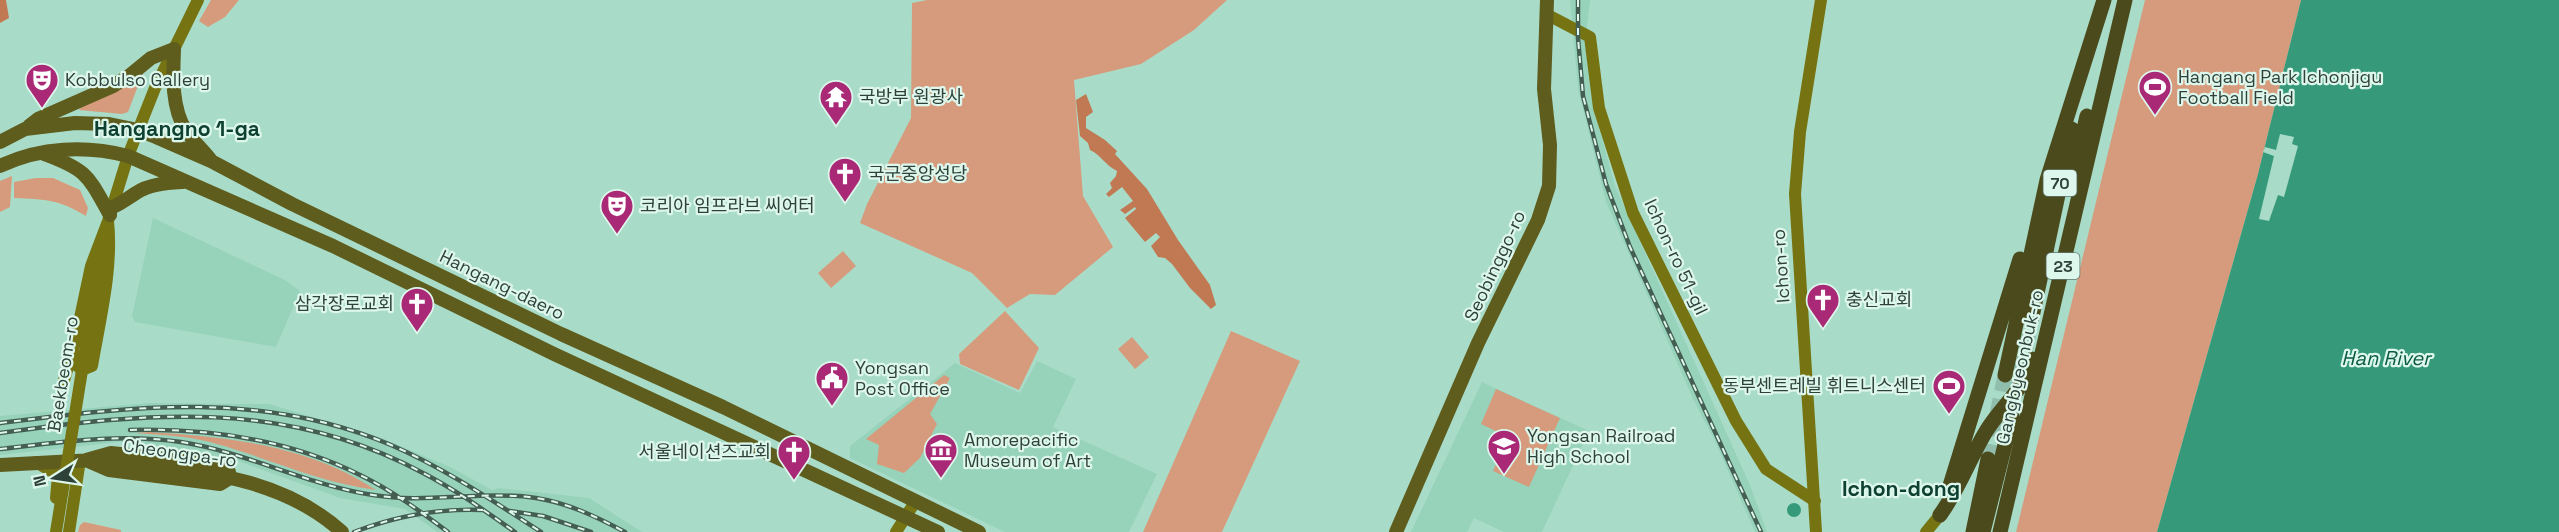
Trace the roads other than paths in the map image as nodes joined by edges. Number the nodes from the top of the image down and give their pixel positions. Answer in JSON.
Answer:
{"nodes":[{"id":1,"x":198,"y":0,"type":"edge"},
{"id":2,"x":1821,"y":0,"type":"edge"},
{"id":3,"x":2104,"y":0,"type":"edge"},
{"id":4,"x":1546,"y":7,"type":"edge"},
{"id":5,"x":2123,"y":7,"type":"edge"},
{"id":6,"x":174,"y":49,"type":"junction"},
{"id":7,"x":2090,"y":50,"type":"junction"},
{"id":8,"x":25,"y":129,"type":"junction"},
{"id":9,"x":138,"y":130,"type":"junction"},
{"id":10,"x":0,"y":142,"type":"edge"},
{"id":11,"x":39,"y":152,"type":"junction"},
{"id":12,"x":128,"y":156,"type":"junction"},
{"id":13,"x":211,"y":160,"type":"junction"},
{"id":14,"x":0,"y":166,"type":"edge"},
{"id":15,"x":2047,"y":180,"type":"junction"},
{"id":16,"x":184,"y":182,"type":"junction"},
{"id":17,"x":110,"y":215,"type":"junction"},
{"id":18,"x":95,"y":303,"type":"junction"},
{"id":19,"x":2032,"y":317,"type":"tunnel mouth"},
{"id":20,"x":77,"y":329,"type":"junction"},
{"id":21,"x":98,"y":335,"type":"junction"},
{"id":22,"x":73,"y":351,"type":"junction"},
{"id":23,"x":80,"y":369,"type":"junction"},
{"id":24,"x":2005,"y":375,"type":"tunnel mouth"},
{"id":25,"x":2012,"y":417,"type":"tunnel mouth"},
{"id":26,"x":1988,"y":459,"type":"tunnel mouth"},
{"id":27,"x":83,"y":460,"type":"junction"},
{"id":28,"x":34,"y":462,"type":"junction"},
{"id":29,"x":0,"y":465,"type":"edge"},
{"id":30,"x":1815,"y":501,"type":"junction"},
{"id":31,"x":915,"y":502,"type":"junction"},
{"id":32,"x":1940,"y":515,"type":"junction"},
{"id":33,"x":906,"y":516,"type":"junction"},
{"id":34,"x":51,"y":532,"type":"edge"},
{"id":35,"x":56,"y":532,"type":"edge"},
{"id":36,"x":61,"y":532,"type":"edge"},
{"id":37,"x":69,"y":532,"type":"edge"},
{"id":38,"x":342,"y":532,"type":"edge"},
{"id":39,"x":896,"y":532,"type":"edge"},
{"id":40,"x":938,"y":532,"type":"edge"},
{"id":41,"x":978,"y":532,"type":"edge"},
{"id":42,"x":1396,"y":532,"type":"edge"},
{"id":43,"x":1816,"y":532,"type":"edge"},
{"id":44,"x":1926,"y":532,"type":"edge"},
{"id":45,"x":1973,"y":532,"type":"edge"},
{"id":46,"x":1983,"y":532,"type":"edge"},
{"id":47,"x":2000,"y":532,"type":"edge"}],
"edges":[{"from":1,"to":6,"type":"main road","name":"Baekbeom-ro"},
{"from":2,"to":30,"type":"main road","name":"Ichon-ro"},
{"from":3,"to":7,"type":"highway","name":"Gangbyeonbuk-ro","number":"23"},
{"from":4,"to":30,"type":"main road","name":"Ichon-ro 51-gil"},
{"from":4,"to":42,"type":"main road","name":"Seobinggo-ro"},
{"from":5,"to":32,"type":"highway"},
{"from":5,"to":47,"type":"highway","name":"Gangbyeonbuk-ro","number":"23"},
{"from":6,"to":8,"type":"main road"},
{"from":6,"to":9,"type":"main road","name":"Baekbeom-ro"},
{"from":6,"to":13,"type":"main road"},
{"from":7,"to":15,"type":"highway","name":"Gangbyeonbuk-ro","number":"23"},
{"from":7,"to":19,"type":"highway","name":"Gangbyeonbuk-ro","number":"70"},
{"from":8,"to":9,"type":"main road","name":"Hangang-daero"},
{"from":8,"to":10,"type":"main road","name":"Hangang-daero"},
{"from":9,"to":12,"type":"main road","name":"Baekbeom-ro"},
{"from":9,"to":13,"type":"main road","name":"Hangang-daero"},
{"from":11,"to":12,"type":"main road"},
{"from":11,"to":14,"type":"main road"},
{"from":11,"to":17,"type":"main road"},
{"from":12,"to":16,"type":"main road"},
{"from":12,"to":17,"type":"main road","name":"Baekbeom-ro"},
{"from":13,"to":31,"type":"main road","name":"Hangang-daero"},
{"from":15,"to":24,"type":"highway","name":"Gangbyeonbuk-ro","number":"23"},
{"from":15,"to":32,"type":"highway"},
{"from":16,"to":17,"type":"main road"},
{"from":16,"to":33,"type":"main road"},
{"from":17,"to":18,"type":"main road","name":"Baekbeom-ro"},
{"from":17,"to":20,"type":"main road"},
{"from":17,"to":21,"type":"main road"},
{"from":18,"to":35,"type":"main road","name":"Baekbeom-ro","bridge":true},
{"from":18,"to":36,"type":"main road","name":"Baekbeom-ro","bridge":true},
{"from":20,"to":21,"type":"main road"},
{"from":20,"to":22,"type":"main road"},
{"from":21,"to":23,"type":"main road"},
{"from":22,"to":23,"type":"main road"},
{"from":22,"to":23,"type":"main road"},
{"from":25,"to":46,"type":"highway","name":"Gangbyeonbuk-ro"},
{"from":26,"to":45,"type":"highway","name":"Gangbyeonbuk-ro"},
{"from":27,"to":27,"type":"main road"},
{"from":27,"to":28,"type":"main road","name":"Cheongpa-ro"},
{"from":27,"to":37,"type":"main road"},
{"from":27,"to":38,"type":"main road","name":"Cheongpa-ro","bridge":true},
{"from":28,"to":29,"type":"main road","name":"Cheongpa-ro"},
{"from":28,"to":34,"type":"main road"},
{"from":30,"to":43,"type":"main road","name":"Ichon-ro"},
{"from":31,"to":33,"type":"main road"},
{"from":31,"to":41,"type":"main road","name":"Hangang-daero"},
{"from":32,"to":44,"type":"main road"},
{"from":33,"to":39,"type":"main road"},
{"from":33,"to":40,"type":"main road"}]}
